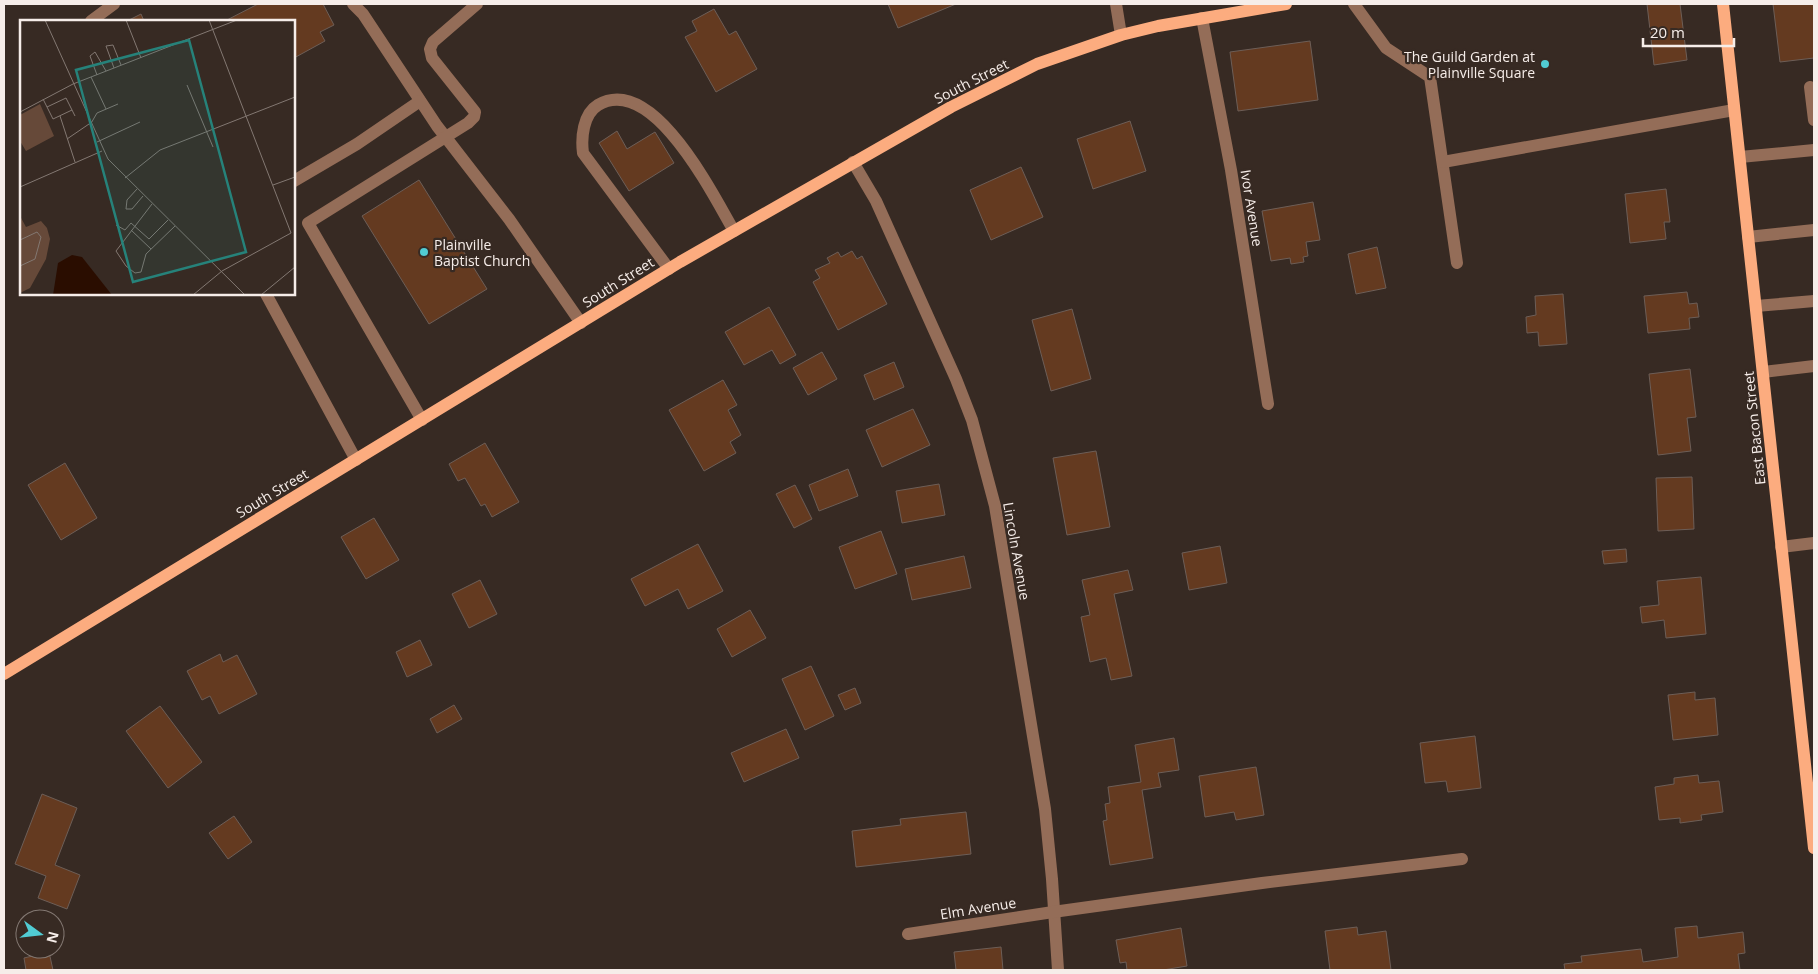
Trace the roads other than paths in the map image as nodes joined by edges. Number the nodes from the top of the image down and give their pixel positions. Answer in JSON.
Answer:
{"nodes":[{"id":1,"x":114,"y":4,"type":"edge"},
{"id":2,"x":353,"y":4,"type":"edge"},
{"id":3,"x":477,"y":4,"type":"edge"},
{"id":4,"x":1116,"y":4,"type":"edge"},
{"id":5,"x":1286,"y":4,"type":"edge"},
{"id":6,"x":1354,"y":4,"type":"edge"},
{"id":7,"x":1723,"y":4,"type":"edge"},
{"id":8,"x":1202,"y":18,"type":"junction"},
{"id":9,"x":92,"y":20,"type":"edge"},
{"id":10,"x":1120,"y":35,"type":"junction"},
{"id":11,"x":1810,"y":87,"type":"dead end"},
{"id":12,"x":420,"y":100,"type":"junction"},
{"id":13,"x":1734,"y":110,"type":"junction"},
{"id":14,"x":1814,"y":120,"type":"edge"},
{"id":15,"x":445,"y":137,"type":"junction"},
{"id":16,"x":1814,"y":150,"type":"edge"},
{"id":17,"x":1740,"y":157,"type":"junction"},
{"id":18,"x":854,"y":162,"type":"junction"},
{"id":19,"x":1443,"y":162,"type":"junction"},
{"id":20,"x":295,"y":180,"type":"edge"},
{"id":21,"x":1814,"y":230,"type":"edge"},
{"id":22,"x":734,"y":231,"type":"junction"},
{"id":23,"x":1748,"y":237,"type":"junction"},
{"id":24,"x":1457,"y":262,"type":"dead end"},
{"id":25,"x":669,"y":269,"type":"junction"},
{"id":26,"x":267,"y":295,"type":"edge"},
{"id":27,"x":1814,"y":301,"type":"edge"},
{"id":28,"x":1756,"y":306,"type":"junction"},
{"id":29,"x":581,"y":323,"type":"junction"},
{"id":30,"x":1814,"y":366,"type":"edge"},
{"id":31,"x":1763,"y":372,"type":"junction"},
{"id":32,"x":1268,"y":404,"type":"dead end"},
{"id":33,"x":422,"y":420,"type":"junction"},
{"id":34,"x":356,"y":460,"type":"junction"},
{"id":35,"x":1814,"y":543,"type":"edge"},
{"id":36,"x":1782,"y":547,"type":"junction"},
{"id":37,"x":4,"y":674,"type":"edge"},
{"id":38,"x":1814,"y":848,"type":"edge"},
{"id":39,"x":1462,"y":859,"type":"dead end"},
{"id":40,"x":1053,"y":912,"type":"junction"},
{"id":41,"x":908,"y":934,"type":"dead end"},
{"id":42,"x":1058,"y":970,"type":"edge"}],
"edges":[{"from":1,"to":9,"type":"street"},
{"from":2,"to":12,"type":"street"},
{"from":3,"to":15,"type":"street"},
{"from":4,"to":10,"type":"street"},
{"from":5,"to":8,"type":"main road","name":"South Street"},
{"from":6,"to":19,"type":"street"},
{"from":7,"to":13,"type":"main road","name":"East Bacon Street"},
{"from":8,"to":10,"type":"main road","name":"South Street"},
{"from":8,"to":32,"type":"street","name":"Ivor Avenue"},
{"from":10,"to":18,"type":"main road","name":"South Street"},
{"from":11,"to":14,"type":"street"},
{"from":12,"to":15,"type":"street"},
{"from":12,"to":20,"type":"street"},
{"from":13,"to":17,"type":"main road","name":"East Bacon Street"},
{"from":13,"to":19,"type":"street"},
{"from":15,"to":29,"type":"street"},
{"from":15,"to":33,"type":"street"},
{"from":16,"to":17,"type":"street"},
{"from":17,"to":23,"type":"main road","name":"East Bacon Street"},
{"from":18,"to":22,"type":"main road","name":"South Street"},
{"from":18,"to":40,"type":"street","name":"Lincoln Avenue"},
{"from":19,"to":24,"type":"street"},
{"from":21,"to":23,"type":"street"},
{"from":22,"to":25,"type":"main road","name":"South Street"},
{"from":22,"to":25,"type":"street"},
{"from":23,"to":28,"type":"main road","name":"East Bacon Street"},
{"from":25,"to":29,"type":"main road","name":"South Street"},
{"from":26,"to":34,"type":"street"},
{"from":27,"to":28,"type":"street"},
{"from":28,"to":31,"type":"main road","name":"East Bacon Street"},
{"from":29,"to":33,"type":"main road","name":"South Street"},
{"from":30,"to":31,"type":"street"},
{"from":31,"to":36,"type":"main road","name":"East Bacon Street"},
{"from":33,"to":34,"type":"main road","name":"South Street"},
{"from":34,"to":37,"type":"main road","name":"South Street"},
{"from":35,"to":36,"type":"street"},
{"from":36,"to":38,"type":"main road","name":"East Bacon Street"},
{"from":39,"to":40,"type":"street","name":"Elm Avenue"},
{"from":40,"to":41,"type":"street","name":"Elm Avenue"},
{"from":40,"to":42,"type":"street","name":"Lincoln Avenue"}]}
